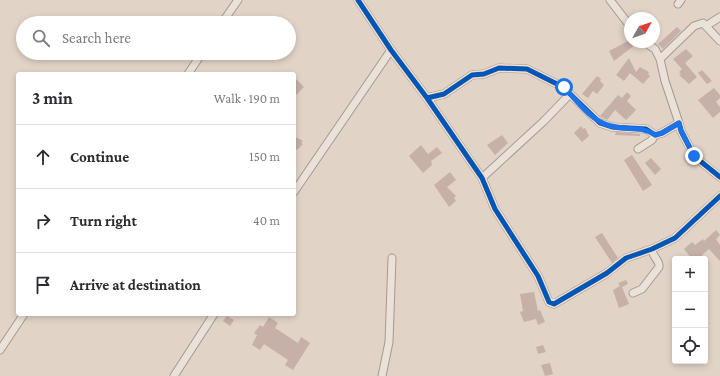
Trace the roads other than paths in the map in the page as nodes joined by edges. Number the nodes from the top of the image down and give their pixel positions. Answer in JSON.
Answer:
{"nodes":[{"id":1,"x":238,"y":0,"type":"edge"},
{"id":2,"x":358,"y":0,"type":"edge"},
{"id":3,"x":610,"y":0,"type":"edge"},
{"id":4,"x":227,"y":16,"type":"edge"},
{"id":5,"x":720,"y":17,"type":"edge"},
{"id":6,"x":624,"y":18,"type":"edge"},
{"id":7,"x":706,"y":26,"type":"junction"},
{"id":8,"x":720,"y":41,"type":"edge"},
{"id":9,"x":653,"y":48,"type":"edge"},
{"id":10,"x":390,"y":50,"type":"junction"},
{"id":11,"x":660,"y":59,"type":"junction"},
{"id":12,"x":197,"y":60,"type":"edge"},
{"id":13,"x":189,"y":72,"type":"edge"},
{"id":14,"x":570,"y":94,"type":"junction"},
{"id":15,"x":427,"y":98,"type":"junction"},
{"id":16,"x":679,"y":123,"type":"junction"},
{"id":17,"x":656,"y":135,"type":"junction"},
{"id":18,"x":638,"y":149,"type":"dead end"},
{"id":19,"x":720,"y":177,"type":"edge"},
{"id":20,"x":482,"y":178,"type":"junction"},
{"id":21,"x":296,"y":189,"type":"edge"},
{"id":22,"x":720,"y":196,"type":"edge"},
{"id":23,"x":652,"y":249,"type":"junction"},
{"id":24,"x":392,"y":258,"type":"dead end"},
{"id":25,"x":633,"y":293,"type":"dead end"},
{"id":26,"x":23,"y":316,"type":"edge"},
{"id":27,"x":213,"y":316,"type":"edge"},
{"id":28,"x":1,"y":347,"type":"edge"},
{"id":29,"x":177,"y":375,"type":"edge"},
{"id":30,"x":382,"y":376,"type":"edge"}],
"edges":[{"from":1,"to":4,"type":"street"},
{"from":2,"to":10,"type":"street"},
{"from":3,"to":6,"type":"street"},
{"from":5,"to":7,"type":"street"},
{"from":7,"to":8,"type":"street"},
{"from":7,"to":11,"type":"street"},
{"from":9,"to":11,"type":"street"},
{"from":10,"to":15,"type":"street"},
{"from":10,"to":21,"type":"street"},
{"from":11,"to":16,"type":"street"},
{"from":12,"to":13,"type":"street"},
{"from":14,"to":15,"type":"street"},
{"from":14,"to":17,"type":"street"},
{"from":14,"to":20,"type":"street"},
{"from":15,"to":20,"type":"street"},
{"from":16,"to":17,"type":"street"},
{"from":16,"to":19,"type":"street"},
{"from":17,"to":18,"type":"street"},
{"from":20,"to":23,"type":"street"},
{"from":22,"to":23,"type":"street"},
{"from":23,"to":25,"type":"street"},
{"from":24,"to":30,"type":"street"},
{"from":26,"to":28,"type":"street"},
{"from":27,"to":29,"type":"street"}]}
